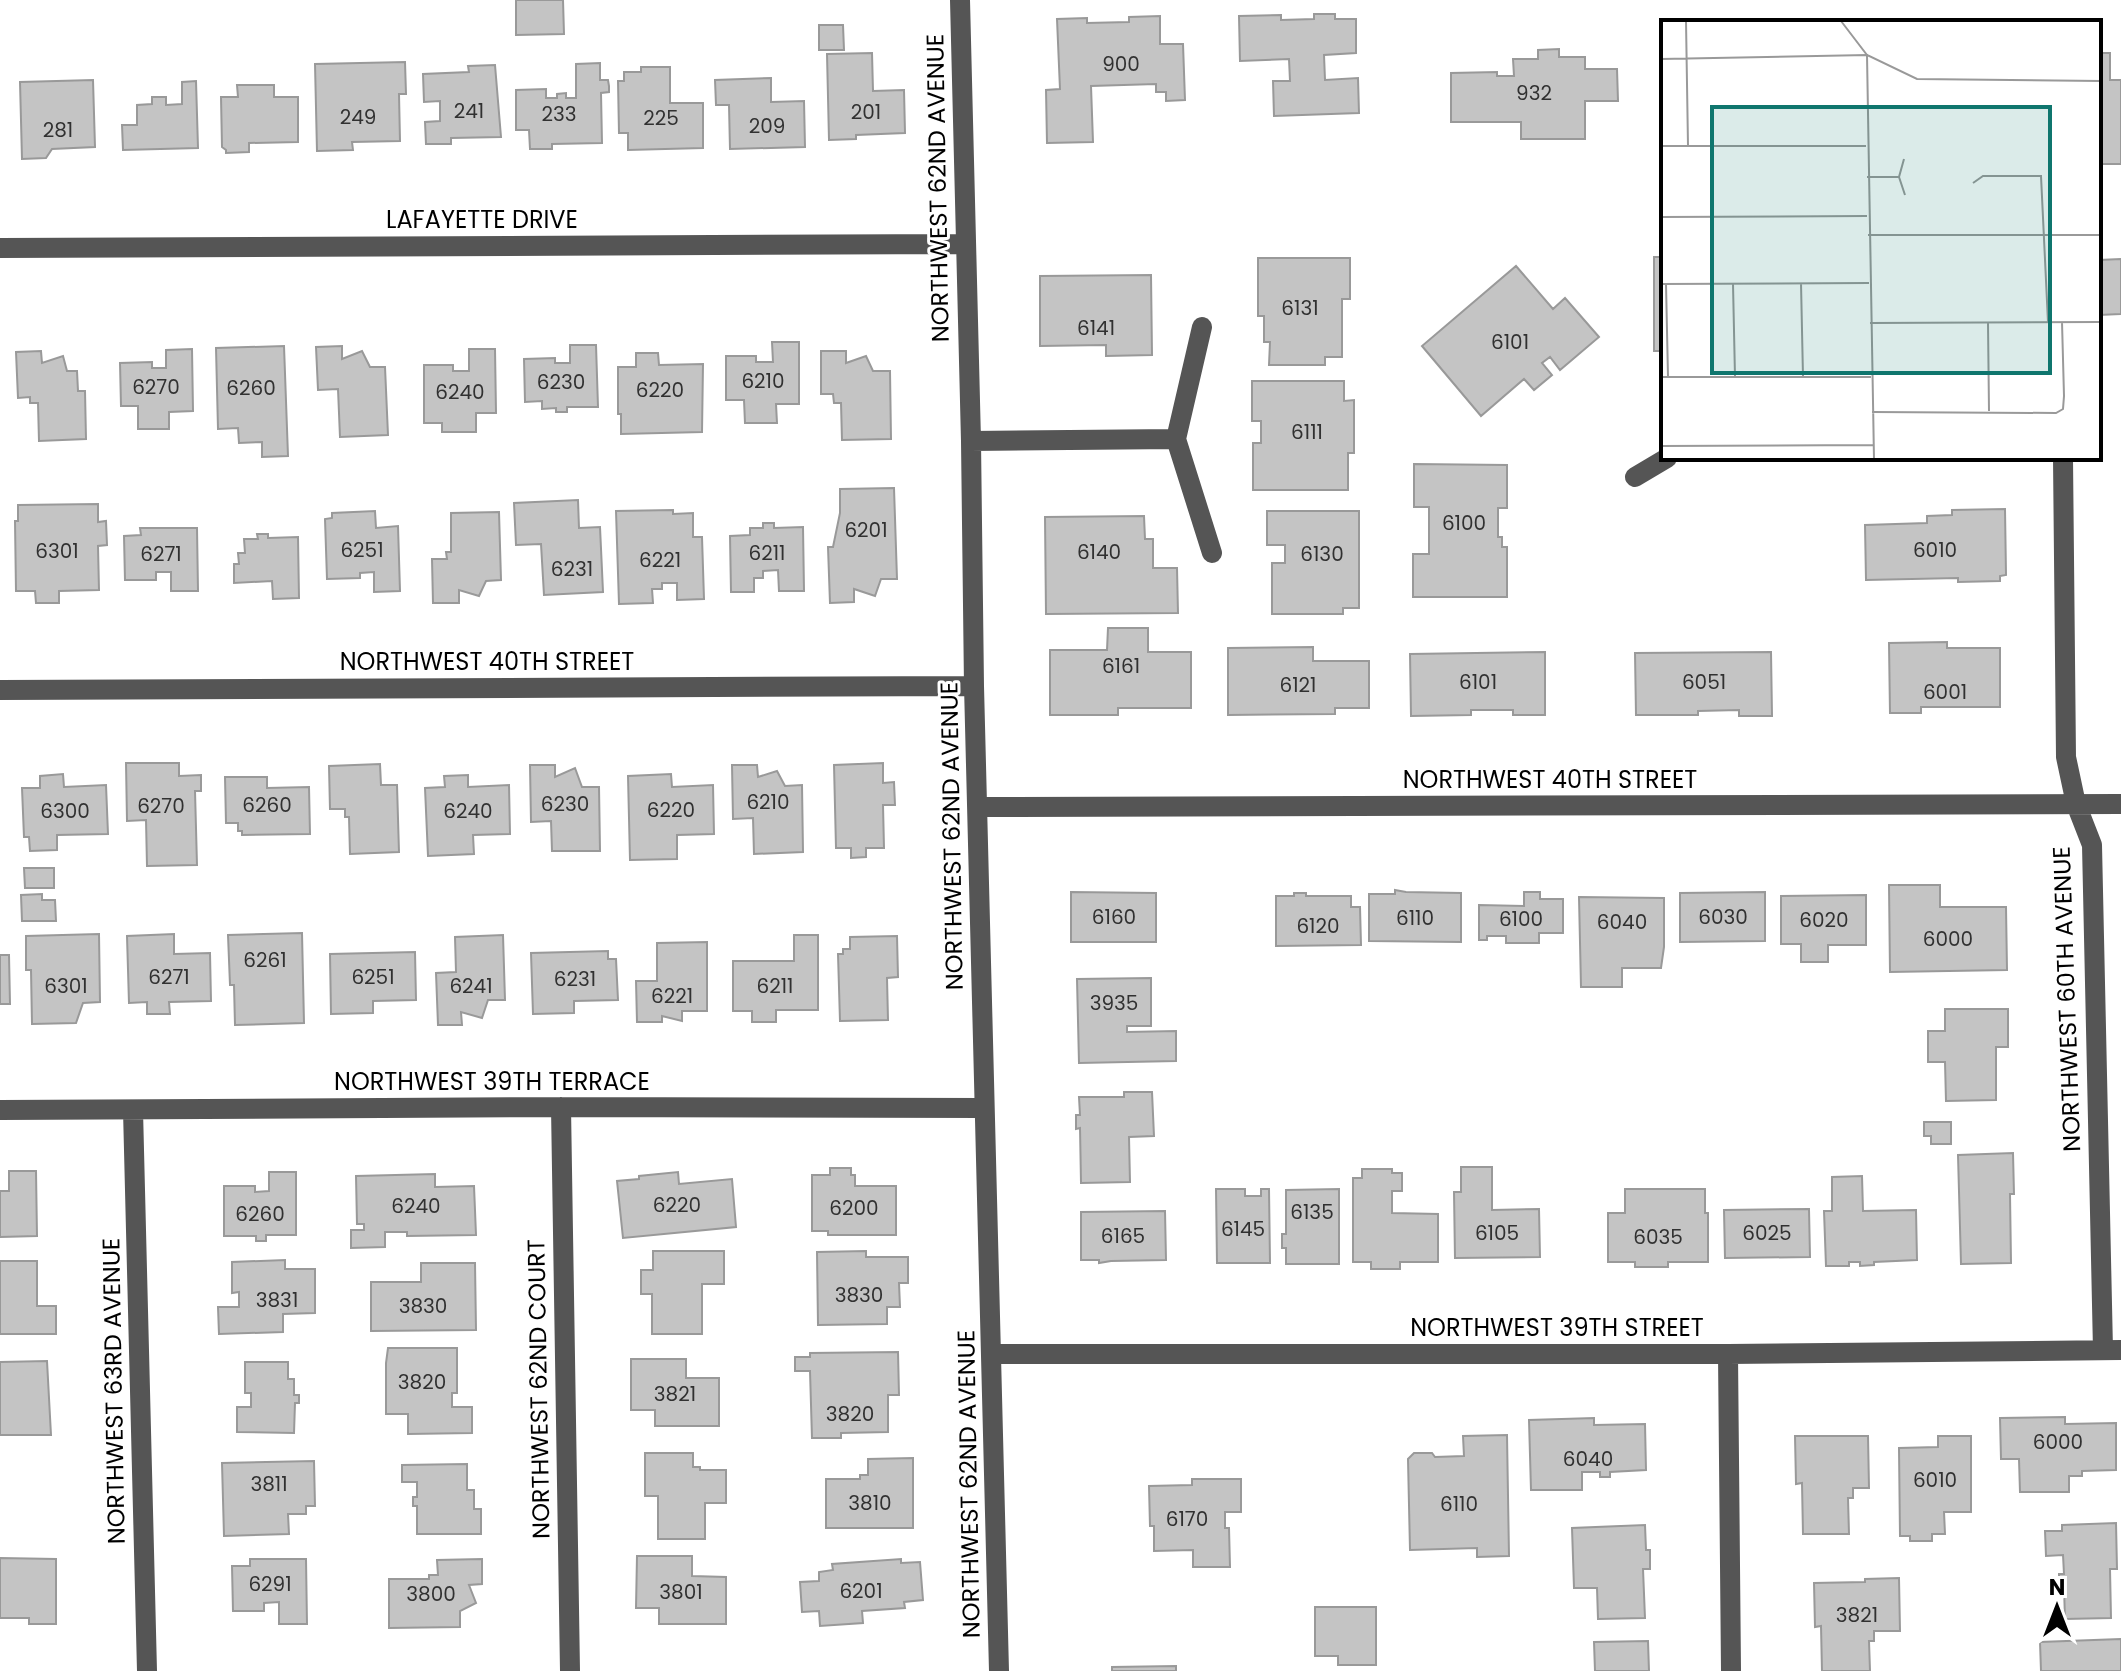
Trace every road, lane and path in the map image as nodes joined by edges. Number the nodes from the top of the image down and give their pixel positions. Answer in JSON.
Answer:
{"nodes":[{"id":1,"x":960,"y":0,"type":"edge"},
{"id":2,"x":965,"y":244,"type":"junction"},
{"id":3,"x":0,"y":248,"type":"edge"},
{"id":4,"x":1202,"y":327,"type":"dead end"},
{"id":5,"x":1176,"y":439,"type":"junction"},
{"id":6,"x":971,"y":441,"type":"junction"},
{"id":7,"x":1664,"y":460,"type":"edge"},
{"id":8,"x":2063,"y":460,"type":"edge"},
{"id":9,"x":1635,"y":477,"type":"dead end"},
{"id":10,"x":1212,"y":553,"type":"dead end"},
{"id":11,"x":974,"y":686,"type":"junction"},
{"id":12,"x":0,"y":690,"type":"edge"},
{"id":13,"x":2076,"y":804,"type":"junction"},
{"id":14,"x":2121,"y":804,"type":"edge"},
{"id":15,"x":978,"y":807,"type":"junction"},
{"id":16,"x":561,"y":1107,"type":"junction"},
{"id":17,"x":984,"y":1108,"type":"junction"},
{"id":18,"x":0,"y":1110,"type":"edge"},
{"id":19,"x":133,"y":1110,"type":"junction"},
{"id":20,"x":2112,"y":1350,"type":"edge"},
{"id":21,"x":992,"y":1354,"type":"junction"},
{"id":22,"x":1728,"y":1354,"type":"junction"},
{"id":23,"x":147,"y":1671,"type":"edge"},
{"id":24,"x":570,"y":1671,"type":"edge"},
{"id":25,"x":999,"y":1671,"type":"edge"},
{"id":26,"x":1731,"y":1671,"type":"edge"}],
"edges":[{"from":1,"to":2,"type":"street","name":"NORTHWEST 62ND AVENUE"},
{"from":2,"to":3,"type":"street","name":"LAFAYETTE DRIVE"},
{"from":2,"to":6,"type":"street","name":"NORTHWEST 62ND AVENUE"},
{"from":4,"to":5,"type":"street"},
{"from":5,"to":6,"type":"street"},
{"from":5,"to":10,"type":"street"},
{"from":6,"to":11,"type":"street","name":"NORTHWEST 62ND AVENUE"},
{"from":7,"to":9,"type":"street"},
{"from":8,"to":13,"type":"street","name":"NORTHWEST 60TH AVENUE"},
{"from":11,"to":12,"type":"street","name":"NORTHWEST 40TH STREET"},
{"from":11,"to":15,"type":"street","name":"NORTHWEST 62ND AVENUE"},
{"from":13,"to":14,"type":"street","name":"NORTHWEST 40TH STREET"},
{"from":13,"to":15,"type":"street","name":"NORTHWEST 40TH STREET"},
{"from":13,"to":20,"type":"street","name":"NORTHWEST 60TH AVENUE"},
{"from":15,"to":17,"type":"street","name":"NORTHWEST 62ND AVENUE"},
{"from":16,"to":17,"type":"street","name":"NORTHWEST 39TH TERRACE"},
{"from":16,"to":19,"type":"street","name":"NORTHWEST 39TH TERRACE"},
{"from":16,"to":24,"type":"street","name":"NORTHWEST 62ND COURT"},
{"from":17,"to":21,"type":"street","name":"NORTHWEST 62ND AVENUE"},
{"from":18,"to":19,"type":"street","name":"NORTHWEST 39TH TERRACE"},
{"from":19,"to":23,"type":"street","name":"NORTHWEST 63RD AVENUE"},
{"from":20,"to":22,"type":"street","name":"NORTHWEST 39TH STREET"},
{"from":21,"to":22,"type":"street","name":"NORTHWEST 39TH STREET"},
{"from":21,"to":25,"type":"street","name":"NORTHWEST 62ND AVENUE"},
{"from":22,"to":26,"type":"street"}]}
